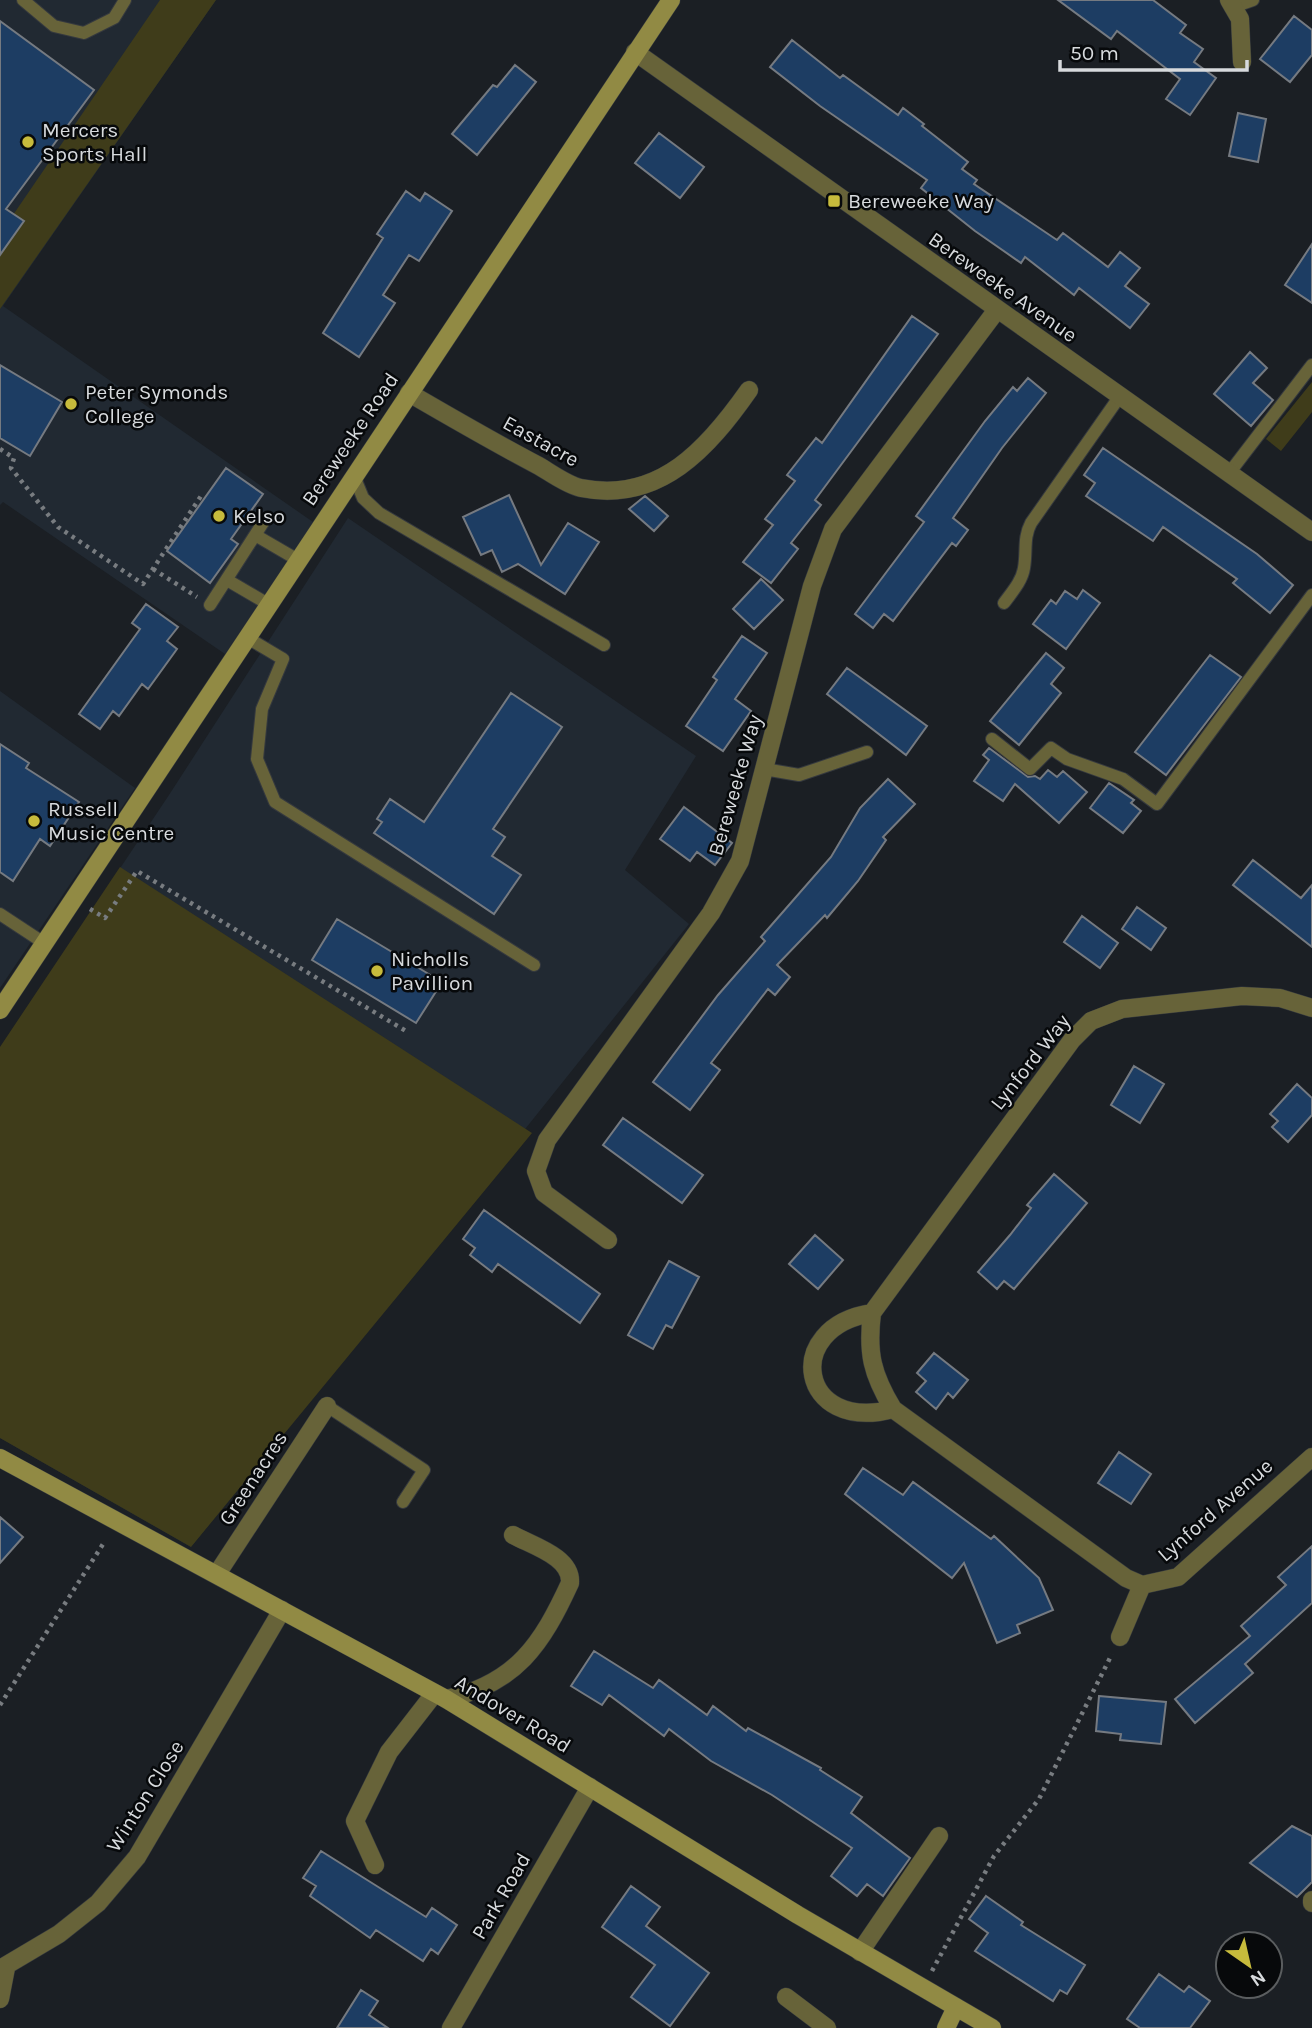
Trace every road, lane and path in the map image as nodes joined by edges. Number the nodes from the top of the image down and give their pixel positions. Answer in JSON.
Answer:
{"nodes":[{"id":1,"x":23,"y":0,"type":"edge"},
{"id":2,"x":125,"y":0,"type":"edge"},
{"id":3,"x":671,"y":0,"type":"edge"},
{"id":4,"x":1253,"y":0,"type":"edge"},
{"id":5,"x":1231,"y":4,"type":"edge"},
{"id":6,"x":635,"y":52,"type":"junction"},
{"id":7,"x":1242,"y":62,"type":"dead end"},
{"id":8,"x":996,"y":311,"type":"junction"},
{"id":9,"x":1312,"y":365,"type":"edge"},
{"id":10,"x":750,"y":390,"type":"dead end"},
{"id":11,"x":409,"y":393,"type":"junction"},
{"id":12,"x":1120,"y":396,"type":"junction"},
{"id":13,"x":0,"y":449,"type":"edge"},
{"id":14,"x":1230,"y":472,"type":"junction"},
{"id":15,"x":354,"y":475,"type":"junction"},
{"id":16,"x":201,"y":496,"type":"dead end"},
{"id":17,"x":266,"y":518,"type":"dead end"},
{"id":18,"x":1312,"y":533,"type":"edge"},
{"id":19,"x":255,"y":535,"type":"junction"},
{"id":20,"x":298,"y":560,"type":"junction"},
{"id":21,"x":153,"y":569,"type":"junction"},
{"id":22,"x":227,"y":580,"type":"junction"},
{"id":23,"x":1312,"y":595,"type":"edge"},
{"id":24,"x":1004,"y":603,"type":"dead end"},
{"id":25,"x":268,"y":604,"type":"junction"},
{"id":26,"x":210,"y":605,"type":"joint"},
{"id":27,"x":246,"y":637,"type":"junction"},
{"id":28,"x":604,"y":645,"type":"dead end"},
{"id":29,"x":992,"y":739,"type":"dead end"},
{"id":30,"x":867,"y":752,"type":"dead end"},
{"id":31,"x":764,"y":769,"type":"junction"},
{"id":32,"x":73,"y":898,"type":"junction"},
{"id":33,"x":0,"y":914,"type":"edge"},
{"id":34,"x":44,"y":943,"type":"junction"},
{"id":35,"x":534,"y":965,"type":"dead end"},
{"id":36,"x":1312,"y":1008,"type":"edge"},
{"id":37,"x":0,"y":1010,"type":"edge"},
{"id":38,"x":406,"y":1031,"type":"dead end"},
{"id":39,"x":608,"y":1240,"type":"dead end"},
{"id":40,"x":872,"y":1313,"type":"junction"},
{"id":41,"x":327,"y":1406,"type":"joint"},
{"id":42,"x":893,"y":1409,"type":"junction"},
{"id":43,"x":1312,"y":1457,"type":"edge"},
{"id":44,"x":0,"y":1458,"type":"edge"},
{"id":45,"x":403,"y":1502,"type":"dead end"},
{"id":46,"x":513,"y":1535,"type":"dead end"},
{"id":47,"x":104,"y":1541,"type":"dead end"},
{"id":48,"x":217,"y":1574,"type":"junction"},
{"id":49,"x":1142,"y":1585,"type":"junction"},
{"id":50,"x":282,"y":1610,"type":"junction"},
{"id":51,"x":1120,"y":1637,"type":"joint"},
{"id":52,"x":440,"y":1696,"type":"junction"},
{"id":53,"x":0,"y":1705,"type":"edge"},
{"id":54,"x":590,"y":1787,"type":"junction"},
{"id":55,"x":939,"y":1836,"type":"dead end"},
{"id":56,"x":376,"y":1866,"type":"dead end"},
{"id":57,"x":860,"y":1952,"type":"junction"},
{"id":58,"x":3,"y":1969,"type":"edge"},
{"id":59,"x":932,"y":1971,"type":"dead end"},
{"id":60,"x":786,"y":1997,"type":"dead end"},
{"id":61,"x":0,"y":1999,"type":"edge"},
{"id":62,"x":957,"y":2007,"type":"junction"},
{"id":63,"x":451,"y":2028,"type":"edge"},
{"id":64,"x":827,"y":2028,"type":"edge"},
{"id":65,"x":946,"y":2028,"type":"edge"},
{"id":66,"x":992,"y":2028,"type":"edge"}],
"edges":[{"from":1,"to":2,"type":"lane"},
{"from":3,"to":6,"type":"main road","name":"Bereweeke Road"},
{"from":4,"to":5,"type":"lane"},
{"from":5,"to":7,"type":"street"},
{"from":6,"to":8,"type":"street","name":"Bereweeke Avenue"},
{"from":6,"to":11,"type":"main road","name":"Bereweeke Road"},
{"from":8,"to":12,"type":"street","name":"Bereweeke Avenue"},
{"from":8,"to":31,"type":"street","name":"Bereweeke Way"},
{"from":9,"to":14,"type":"lane"},
{"from":10,"to":11,"type":"street","name":"Eastacre"},
{"from":11,"to":15,"type":"main road","name":"Bereweeke Road"},
{"from":12,"to":14,"type":"street","name":"Bereweeke Avenue"},
{"from":12,"to":24,"type":"lane"},
{"from":13,"to":21,"type":"path"},
{"from":14,"to":18,"type":"street","name":"Bereweeke Avenue"},
{"from":15,"to":20,"type":"main road","name":"Bereweeke Road"},
{"from":15,"to":28,"type":"lane"},
{"from":16,"to":21,"type":"path"},
{"from":17,"to":19,"type":"lane"},
{"from":19,"to":20,"type":"lane"},
{"from":19,"to":22,"type":"lane"},
{"from":20,"to":25,"type":"main road","name":"Bereweeke Road"},
{"from":21,"to":26,"type":"path"},
{"from":22,"to":25,"type":"lane"},
{"from":22,"to":26,"type":"lane"},
{"from":23,"to":29,"type":"lane"},
{"from":25,"to":27,"type":"main road","name":"Bereweeke Road"},
{"from":27,"to":32,"type":"main road","name":"Bereweeke Road"},
{"from":27,"to":35,"type":"lane"},
{"from":30,"to":31,"type":"lane"},
{"from":31,"to":39,"type":"street","name":"Bereweeke Way"},
{"from":32,"to":34,"type":"main road","name":"Bereweeke Road"},
{"from":32,"to":38,"type":"path"},
{"from":33,"to":34,"type":"lane"},
{"from":34,"to":37,"type":"main road","name":"Bereweeke Road"},
{"from":36,"to":40,"type":"street","name":"Lynford Way"},
{"from":40,"to":42,"type":"street"},
{"from":40,"to":42,"type":"street"},
{"from":41,"to":45,"type":"lane"},
{"from":41,"to":48,"type":"street","name":"Greenacres"},
{"from":42,"to":49,"type":"street"},
{"from":43,"to":49,"type":"street","name":"Lynford Avenue"},
{"from":44,"to":48,"type":"main road","name":"Andover Road"},
{"from":46,"to":52,"type":"street"},
{"from":47,"to":53,"type":"path"},
{"from":48,"to":50,"type":"main road","name":"Andover Road"},
{"from":49,"to":51,"type":"street"},
{"from":50,"to":52,"type":"main road","name":"Andover Road"},
{"from":50,"to":58,"type":"street","name":"Winton Close"},
{"from":51,"to":59,"type":"path"},
{"from":52,"to":54,"type":"main road","name":"Andover Road"},
{"from":52,"to":56,"type":"street"},
{"from":54,"to":57,"type":"main road","name":"Andover Road"},
{"from":54,"to":63,"type":"street","name":"Park Road"},
{"from":55,"to":57,"type":"street"},
{"from":57,"to":62,"type":"main road","name":"Andover Road"},
{"from":58,"to":61,"type":"street","name":"Winton Close"},
{"from":60,"to":64,"type":"street"},
{"from":62,"to":65,"type":"main road"},
{"from":62,"to":66,"type":"main road","name":"Andover Road"}]}
